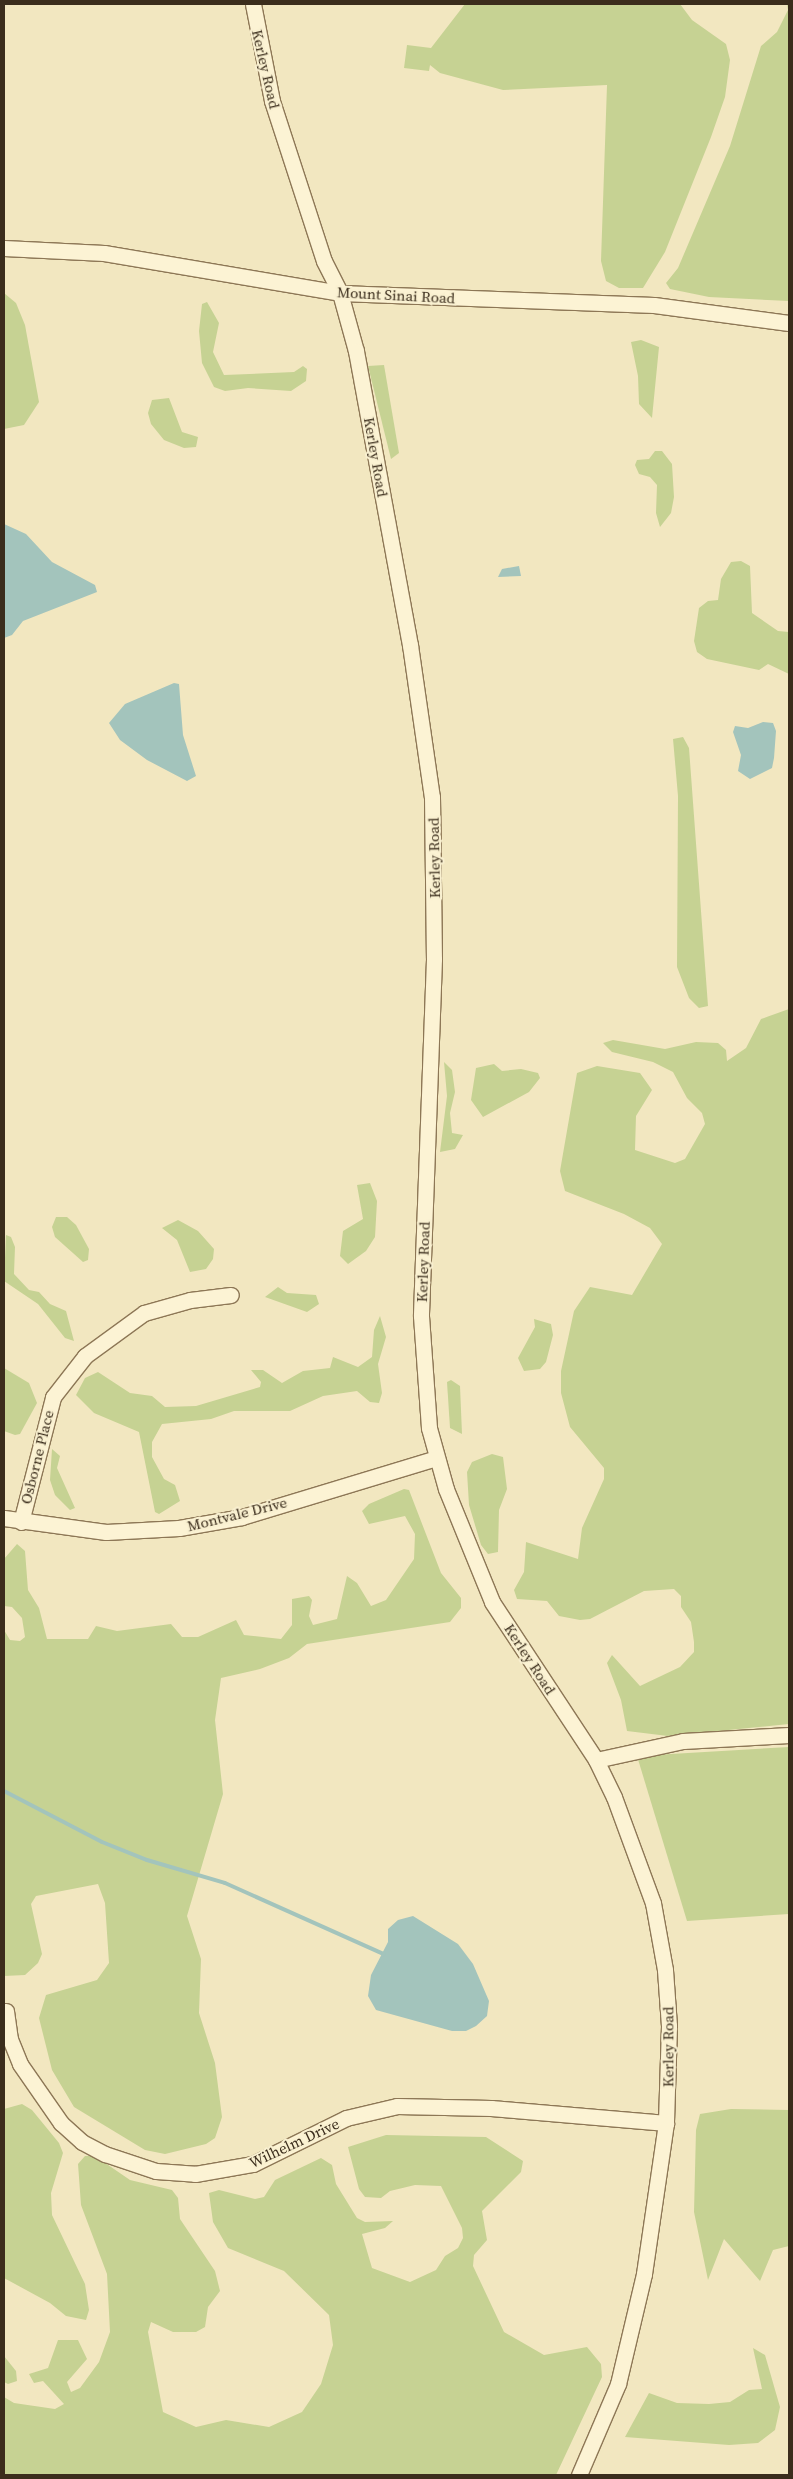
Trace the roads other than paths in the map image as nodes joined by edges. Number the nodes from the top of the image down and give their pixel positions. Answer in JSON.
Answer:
{"nodes":[{"id":1,"x":253,"y":4,"type":"edge"},
{"id":2,"x":4,"y":248,"type":"edge"},
{"id":3,"x":340,"y":293,"type":"junction"},
{"id":4,"x":789,"y":323,"type":"edge"},
{"id":5,"x":232,"y":1295,"type":"dead end"},
{"id":6,"x":436,"y":1458,"type":"junction"},
{"id":7,"x":4,"y":1518,"type":"edge"},
{"id":8,"x":21,"y":1522,"type":"junction"},
{"id":9,"x":789,"y":1735,"type":"edge"},
{"id":10,"x":596,"y":1760,"type":"junction"},
{"id":11,"x":6,"y":2011,"type":"dead end"},
{"id":12,"x":666,"y":2123,"type":"junction"},
{"id":13,"x":579,"y":2475,"type":"edge"}],
"edges":[{"from":1,"to":3,"type":"street","name":"Kerley Road"},
{"from":2,"to":3,"type":"street","name":"Mount Sinai Road"},
{"from":3,"to":4,"type":"street","name":"Mount Sinai Road"},
{"from":3,"to":6,"type":"street","name":"Kerley Road"},
{"from":5,"to":8,"type":"street","name":"Osborne Place"},
{"from":6,"to":8,"type":"street","name":"Montvale Drive"},
{"from":6,"to":10,"type":"street","name":"Kerley Road"},
{"from":7,"to":8,"type":"street","name":"Montvale Drive"},
{"from":9,"to":10,"type":"street"},
{"from":10,"to":12,"type":"street","name":"Kerley Road"},
{"from":11,"to":12,"type":"street","name":"Wilhelm Drive"},
{"from":12,"to":13,"type":"street","name":"Kerley Road"}]}
